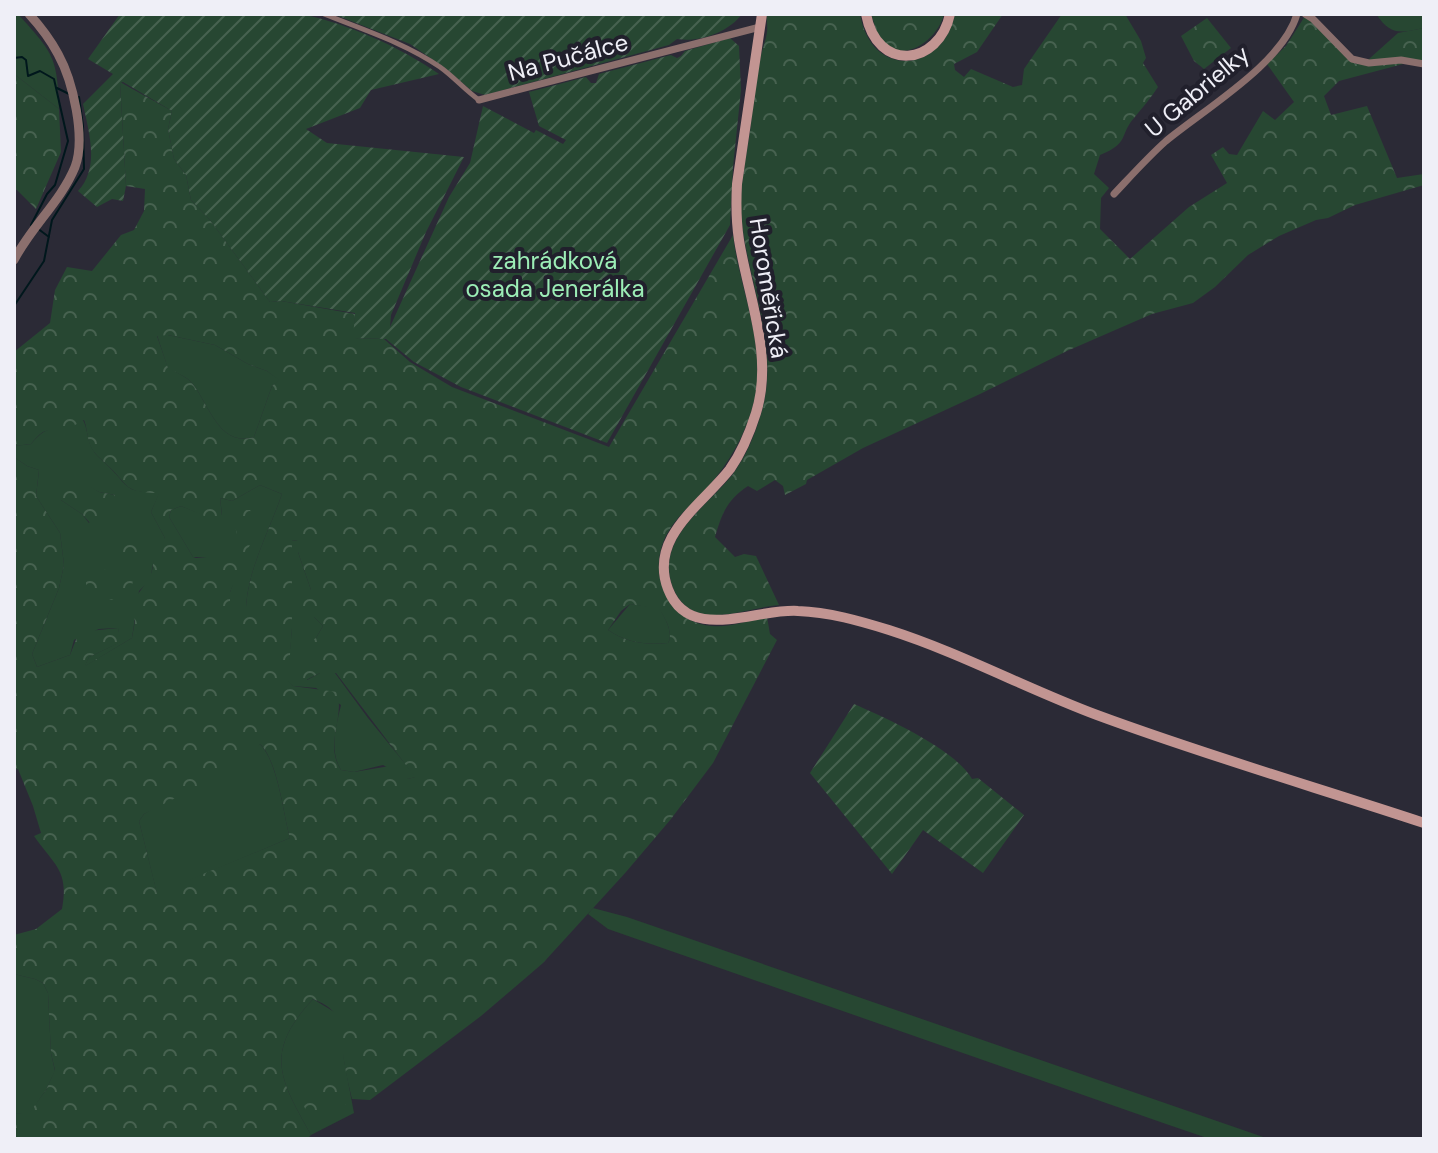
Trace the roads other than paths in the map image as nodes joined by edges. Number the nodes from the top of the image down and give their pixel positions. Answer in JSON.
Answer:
{"nodes":[{"id":1,"x":29,"y":14,"type":"edge"},
{"id":2,"x":324,"y":14,"type":"edge"},
{"id":3,"x":762,"y":14,"type":"edge"},
{"id":4,"x":866,"y":14,"type":"edge"},
{"id":5,"x":950,"y":14,"type":"edge"},
{"id":6,"x":1297,"y":14,"type":"edge"},
{"id":7,"x":1305,"y":14,"type":"edge"},
{"id":8,"x":760,"y":27,"type":"junction"},
{"id":9,"x":1424,"y":64,"type":"edge"},
{"id":10,"x":479,"y":100,"type":"joint"},
{"id":11,"x":1114,"y":194,"type":"dead end"},
{"id":12,"x":14,"y":260,"type":"edge"},
{"id":13,"x":1424,"y":823,"type":"edge"}],
"edges":[{"from":1,"to":12,"type":"street"},
{"from":2,"to":10,"type":"street"},
{"from":3,"to":8,"type":"main road","name":"Horoměřická"},
{"from":4,"to":5,"type":"main road"},
{"from":6,"to":11,"type":"street","name":"U Gabrielky"},
{"from":7,"to":9,"type":"street"},
{"from":8,"to":10,"type":"street","name":"Na Pučálce"},
{"from":8,"to":13,"type":"main road","name":"Horoměřická"}]}
